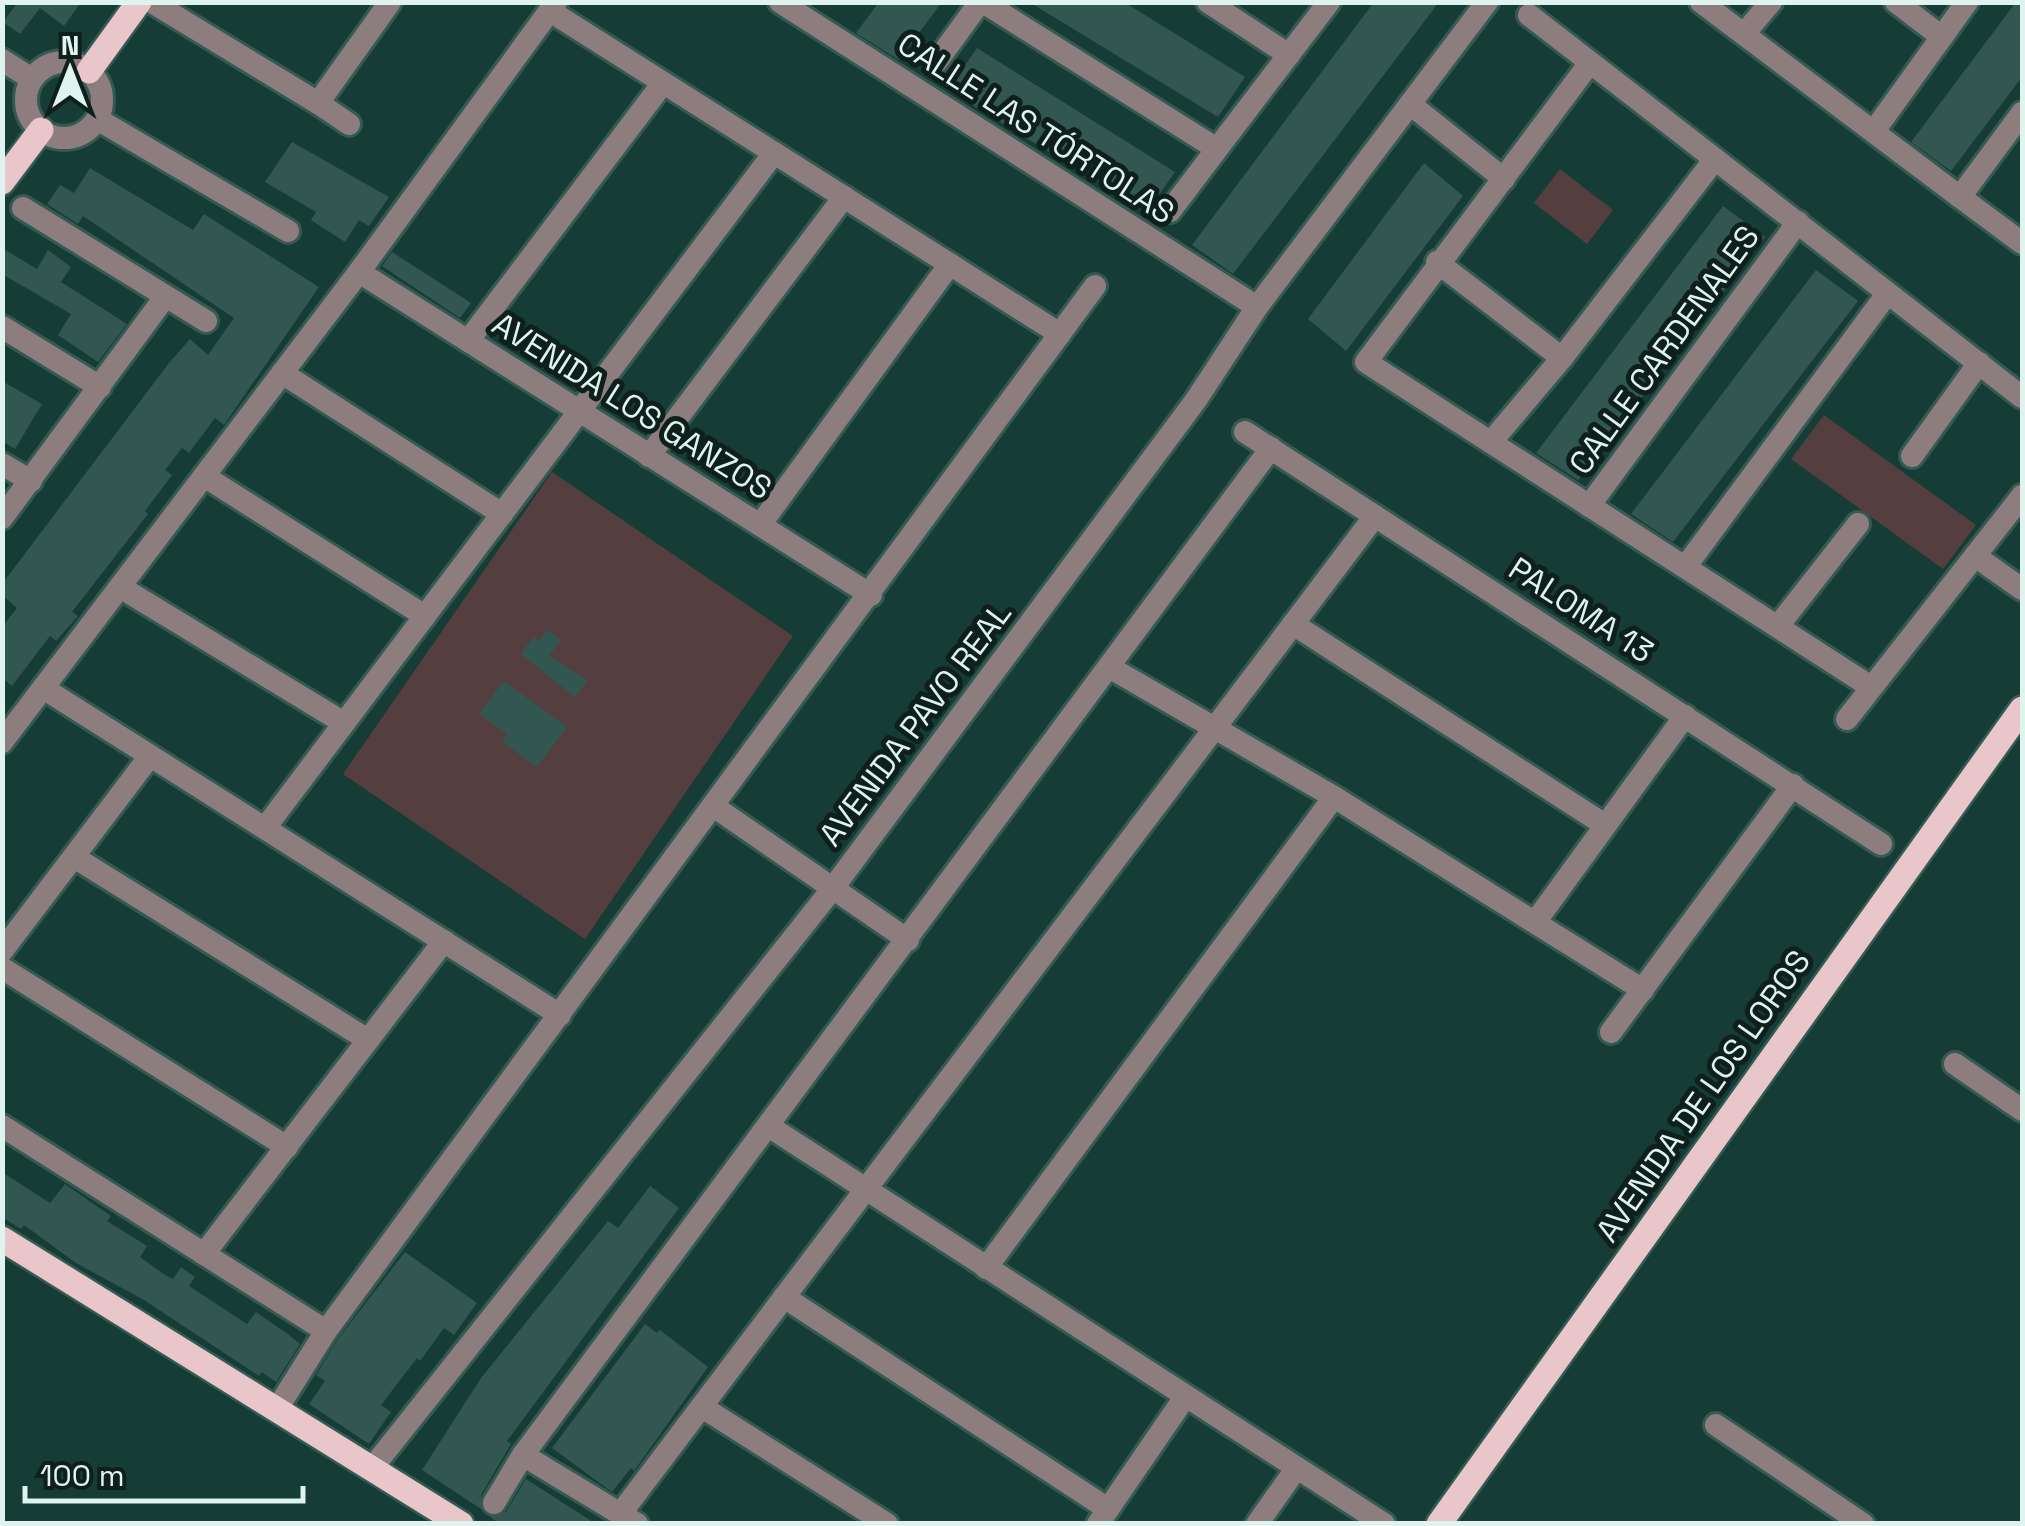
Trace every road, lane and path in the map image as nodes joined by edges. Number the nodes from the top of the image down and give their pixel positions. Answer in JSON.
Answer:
{"nodes":[{"id":1,"x":139,"y":2,"type":"edge"},
{"id":2,"x":152,"y":2,"type":"edge"},
{"id":3,"x":358,"y":2,"type":"edge"},
{"id":4,"x":780,"y":2,"type":"edge"},
{"id":5,"x":981,"y":2,"type":"edge"},
{"id":6,"x":1208,"y":2,"type":"edge"},
{"id":7,"x":1329,"y":2,"type":"edge"},
{"id":8,"x":1487,"y":2,"type":"edge"},
{"id":9,"x":1701,"y":2,"type":"edge"},
{"id":10,"x":1770,"y":2,"type":"edge"},
{"id":11,"x":1896,"y":2,"type":"edge"},
{"id":12,"x":1967,"y":2,"type":"edge"},
{"id":13,"x":553,"y":7,"type":"edge"},
{"id":14,"x":385,"y":9,"type":"edge"},
{"id":15,"x":816,"y":12,"type":"edge"},
{"id":16,"x":1529,"y":15,"type":"dead end"},
{"id":17,"x":1744,"y":34,"type":"junction"},
{"id":18,"x":1942,"y":37,"type":"junction"},
{"id":19,"x":1289,"y":54,"type":"junction"},
{"id":20,"x":2,"y":60,"type":"edge"},
{"id":21,"x":937,"y":61,"type":"dead end"},
{"id":22,"x":1590,"y":64,"type":"junction"},
{"id":23,"x":89,"y":71,"type":"junction"},
{"id":24,"x":32,"y":78,"type":"junction"},
{"id":25,"x":663,"y":83,"type":"junction"},
{"id":26,"x":318,"y":103,"type":"junction"},
{"id":27,"x":1410,"y":104,"type":"junction"},
{"id":28,"x":2022,"y":112,"type":"edge"},
{"id":29,"x":97,"y":119,"type":"junction"},
{"id":30,"x":349,"y":124,"type":"dead end"},
{"id":31,"x":41,"y":130,"type":"junction"},
{"id":32,"x":1874,"y":131,"type":"junction"},
{"id":33,"x":1217,"y":149,"type":"junction"},
{"id":34,"x":774,"y":153,"type":"junction"},
{"id":35,"x":1715,"y":159,"type":"junction"},
{"id":36,"x":1504,"y":179,"type":"junction"},
{"id":37,"x":2,"y":182,"type":"edge"},
{"id":38,"x":844,"y":197,"type":"junction"},
{"id":39,"x":1960,"y":197,"type":"junction"},
{"id":40,"x":24,"y":208,"type":"dead end"},
{"id":41,"x":1170,"y":211,"type":"dead end"},
{"id":42,"x":1798,"y":222,"type":"junction"},
{"id":43,"x":288,"y":230,"type":"dead end"},
{"id":44,"x":2022,"y":243,"type":"edge"},
{"id":45,"x":1437,"y":262,"type":"junction"},
{"id":46,"x":950,"y":264,"type":"junction"},
{"id":47,"x":359,"y":272,"type":"junction"},
{"id":48,"x":1095,"y":286,"type":"dead end"},
{"id":49,"x":1886,"y":294,"type":"junction"},
{"id":50,"x":165,"y":297,"type":"junction"},
{"id":51,"x":1257,"y":308,"type":"junction"},
{"id":52,"x":206,"y":321,"type":"dead end"},
{"id":53,"x":2,"y":328,"type":"edge"},
{"id":54,"x":1060,"y":334,"type":"junction"},
{"id":55,"x":468,"y":340,"type":"junction"},
{"id":56,"x":1562,"y":358,"type":"junction"},
{"id":57,"x":1978,"y":363,"type":"junction"},
{"id":58,"x":282,"y":374,"type":"junction"},
{"id":59,"x":100,"y":387,"type":"junction"},
{"id":60,"x":2022,"y":397,"type":"edge"},
{"id":61,"x":579,"y":412,"type":"junction"},
{"id":62,"x":1245,"y":432,"type":"dead end"},
{"id":63,"x":1491,"y":442,"type":"junction"},
{"id":64,"x":1271,"y":448,"type":"junction"},
{"id":65,"x":650,"y":456,"type":"junction"},
{"id":66,"x":1912,"y":456,"type":"dead end"},
{"id":67,"x":2,"y":464,"type":"edge"},
{"id":68,"x":204,"y":476,"type":"junction"},
{"id":69,"x":31,"y":481,"type":"junction"},
{"id":70,"x":2022,"y":496,"type":"edge"},
{"id":71,"x":1590,"y":506,"type":"junction"},
{"id":72,"x":502,"y":514,"type":"junction"},
{"id":73,"x":1375,"y":516,"type":"junction"},
{"id":74,"x":2,"y":518,"type":"edge"},
{"id":75,"x":1858,"y":524,"type":"dead end"},
{"id":76,"x":760,"y":525,"type":"junction"},
{"id":77,"x":1975,"y":556,"type":"junction"},
{"id":78,"x":1686,"y":566,"type":"junction"},
{"id":79,"x":120,"y":587,"type":"junction"},
{"id":80,"x":2022,"y":589,"type":"edge"},
{"id":81,"x":870,"y":595,"type":"junction"},
{"id":82,"x":425,"y":616,"type":"junction"},
{"id":83,"x":1293,"y":624,"type":"junction"},
{"id":84,"x":1778,"y":626,"type":"junction"},
{"id":85,"x":1110,"y":667,"type":"junction"},
{"id":86,"x":1871,"y":686,"type":"junction"},
{"id":87,"x":43,"y":688,"type":"junction"},
{"id":88,"x":2022,"y":709,"type":"edge"},
{"id":89,"x":1685,"y":716,"type":"junction"},
{"id":90,"x":1847,"y":719,"type":"dead end"},
{"id":91,"x":344,"y":723,"type":"junction"},
{"id":92,"x":1215,"y":728,"type":"junction"},
{"id":93,"x":2,"y":742,"type":"edge"},
{"id":94,"x":150,"y":756,"type":"junction"},
{"id":95,"x":1793,"y":786,"type":"junction"},
{"id":96,"x":1334,"y":797,"type":"junction"},
{"id":97,"x":716,"y":808,"type":"junction"},
{"id":98,"x":1605,"y":825,"type":"junction"},
{"id":99,"x":265,"y":828,"type":"junction"},
{"id":100,"x":1882,"y":844,"type":"dead end"},
{"id":101,"x":74,"y":857,"type":"junction"},
{"id":102,"x":833,"y":888,"type":"junction"},
{"id":103,"x":1536,"y":921,"type":"junction"},
{"id":104,"x":908,"y":940,"type":"junction"},
{"id":105,"x":444,"y":941,"type":"junction"},
{"id":106,"x":2,"y":952,"type":"edge"},
{"id":107,"x":2,"y":968,"type":"edge"},
{"id":108,"x":1643,"y":990,"type":"junction"},
{"id":109,"x":560,"y":1015,"type":"junction"},
{"id":110,"x":1611,"y":1032,"type":"dead end"},
{"id":111,"x":368,"y":1040,"type":"junction"},
{"id":112,"x":1955,"y":1064,"type":"dead end"},
{"id":113,"x":2022,"y":1110,"type":"edge"},
{"id":114,"x":2,"y":1126,"type":"edge"},
{"id":115,"x":770,"y":1127,"type":"junction"},
{"id":116,"x":286,"y":1147,"type":"junction"},
{"id":117,"x":866,"y":1192,"type":"junction"},
{"id":118,"x":2,"y":1239,"type":"edge"},
{"id":119,"x":204,"y":1254,"type":"junction"},
{"id":120,"x":986,"y":1268,"type":"junction"},
{"id":121,"x":784,"y":1297,"type":"junction"},
{"id":122,"x":326,"y":1331,"type":"junction"},
{"id":123,"x":1185,"y":1397,"type":"junction"},
{"id":124,"x":282,"y":1401,"type":"dead end"},
{"id":125,"x":702,"y":1407,"type":"junction"},
{"id":126,"x":1716,"y":1426,"type":"dead end"},
{"id":127,"x":523,"y":1455,"type":"junction"},
{"id":128,"x":373,"y":1468,"type":"junction"},
{"id":129,"x":1296,"y":1469,"type":"junction"},
{"id":130,"x":494,"y":1503,"type":"dead end"},
{"id":131,"x":1103,"y":1516,"type":"edge"},
{"id":132,"x":629,"y":1518,"type":"edge"},
{"id":133,"x":461,"y":1524,"type":"edge"},
{"id":134,"x":887,"y":1524,"type":"edge"},
{"id":135,"x":1257,"y":1524,"type":"edge"},
{"id":136,"x":1384,"y":1524,"type":"edge"},
{"id":137,"x":1439,"y":1524,"type":"edge"},
{"id":138,"x":1863,"y":1524,"type":"edge"}],
"edges":[{"from":1,"to":23,"type":"main road"},
{"from":2,"to":26,"type":"street"},
{"from":3,"to":14,"type":"street"},
{"from":4,"to":15,"type":"street","name":"CALLE LAS TÓRTOLAS"},
{"from":5,"to":21,"type":"street"},
{"from":5,"to":33,"type":"street"},
{"from":6,"to":19,"type":"street"},
{"from":7,"to":19,"type":"street"},
{"from":8,"to":27,"type":"street","name":"AVENIDA PAVO REAL"},
{"from":9,"to":17,"type":"street"},
{"from":10,"to":17,"type":"street"},
{"from":11,"to":18,"type":"street"},
{"from":12,"to":18,"type":"street"},
{"from":13,"to":25,"type":"street"},
{"from":13,"to":47,"type":"street"},
{"from":14,"to":26,"type":"street"},
{"from":15,"to":51,"type":"street","name":"CALLE LAS TÓRTOLAS"},
{"from":16,"to":22,"type":"street","name":"CALLE CARDENALES"},
{"from":17,"to":32,"type":"street"},
{"from":18,"to":32,"type":"street"},
{"from":19,"to":33,"type":"street"},
{"from":20,"to":24,"type":"street"},
{"from":22,"to":35,"type":"street","name":"CALLE CARDENALES"},
{"from":22,"to":36,"type":"street","name":"CALLE CARDENALES"},
{"from":23,"to":24,"type":"street"},
{"from":23,"to":29,"type":"street"},
{"from":24,"to":31,"type":"street"},
{"from":25,"to":34,"type":"street"},
{"from":25,"to":55,"type":"street"},
{"from":26,"to":30,"type":"street"},
{"from":27,"to":36,"type":"street"},
{"from":27,"to":51,"type":"street","name":"AVENIDA PAVO REAL"},
{"from":28,"to":39,"type":"street"},
{"from":29,"to":31,"type":"street"},
{"from":29,"to":43,"type":"street"},
{"from":31,"to":37,"type":"main road"},
{"from":32,"to":39,"type":"street"},
{"from":33,"to":41,"type":"street"},
{"from":34,"to":38,"type":"street"},
{"from":34,"to":61,"type":"street"},
{"from":35,"to":42,"type":"street","name":"CALLE CARDENALES"},
{"from":35,"to":56,"type":"street"},
{"from":36,"to":45,"type":"street","name":"CALLE CARDENALES"},
{"from":38,"to":46,"type":"street"},
{"from":38,"to":65,"type":"street"},
{"from":39,"to":44,"type":"street"},
{"from":40,"to":50,"type":"street"},
{"from":42,"to":49,"type":"street"},
{"from":42,"to":71,"type":"street","name":"CALLE CARDENALES"},
{"from":45,"to":56,"type":"street"},
{"from":45,"to":63,"type":"street","name":"CALLE CARDENALES"},
{"from":46,"to":54,"type":"street"},
{"from":46,"to":76,"type":"street"},
{"from":47,"to":55,"type":"street","name":"AVENIDA LOS GANZOS"},
{"from":47,"to":58,"type":"street"},
{"from":48,"to":54,"type":"street"},
{"from":49,"to":57,"type":"street"},
{"from":49,"to":78,"type":"street"},
{"from":50,"to":52,"type":"street"},
{"from":50,"to":59,"type":"street"},
{"from":51,"to":102,"type":"street","name":"AVENIDA PAVO REAL"},
{"from":53,"to":59,"type":"street"},
{"from":54,"to":81,"type":"street"},
{"from":55,"to":61,"type":"street","name":"AVENIDA LOS GANZOS"},
{"from":56,"to":63,"type":"street"},
{"from":57,"to":60,"type":"street"},
{"from":57,"to":66,"type":"street"},
{"from":58,"to":68,"type":"street"},
{"from":58,"to":72,"type":"street"},
{"from":59,"to":69,"type":"street"},
{"from":61,"to":65,"type":"street","name":"AVENIDA LOS GANZOS"},
{"from":61,"to":72,"type":"street"},
{"from":62,"to":64,"type":"street","name":"PALOMA 13"},
{"from":63,"to":71,"type":"street","name":"CALLE CARDENALES"},
{"from":64,"to":73,"type":"street","name":"PALOMA 13"},
{"from":64,"to":85,"type":"street"},
{"from":65,"to":76,"type":"street","name":"AVENIDA LOS GANZOS"},
{"from":67,"to":69,"type":"street"},
{"from":68,"to":79,"type":"street"},
{"from":68,"to":82,"type":"street"},
{"from":69,"to":74,"type":"street"},
{"from":70,"to":77,"type":"street"},
{"from":71,"to":78,"type":"street"},
{"from":72,"to":82,"type":"street"},
{"from":73,"to":83,"type":"street"},
{"from":73,"to":89,"type":"street","name":"PALOMA 13"},
{"from":75,"to":84,"type":"street"},
{"from":76,"to":81,"type":"street","name":"AVENIDA LOS GANZOS"},
{"from":77,"to":80,"type":"street"},
{"from":77,"to":86,"type":"street"},
{"from":78,"to":84,"type":"street"},
{"from":79,"to":87,"type":"street"},
{"from":79,"to":91,"type":"street"},
{"from":81,"to":97,"type":"street"},
{"from":82,"to":91,"type":"street"},
{"from":83,"to":92,"type":"street"},
{"from":83,"to":98,"type":"street"},
{"from":84,"to":86,"type":"street"},
{"from":85,"to":92,"type":"street"},
{"from":85,"to":104,"type":"street"},
{"from":86,"to":90,"type":"street"},
{"from":87,"to":93,"type":"street"},
{"from":87,"to":94,"type":"street"},
{"from":88,"to":137,"type":"main road","name":"AVENIDA DE LOS LOROS"},
{"from":89,"to":95,"type":"street","name":"PALOMA 13"},
{"from":89,"to":98,"type":"street"},
{"from":91,"to":99,"type":"street"},
{"from":92,"to":96,"type":"street"},
{"from":92,"to":117,"type":"street"},
{"from":94,"to":99,"type":"street"},
{"from":94,"to":101,"type":"street"},
{"from":95,"to":100,"type":"street","name":"PALOMA 13"},
{"from":95,"to":108,"type":"street"},
{"from":96,"to":103,"type":"street"},
{"from":96,"to":120,"type":"street"},
{"from":97,"to":102,"type":"street"},
{"from":97,"to":109,"type":"street"},
{"from":98,"to":103,"type":"street"},
{"from":99,"to":105,"type":"street"},
{"from":101,"to":106,"type":"street"},
{"from":101,"to":111,"type":"street"},
{"from":102,"to":104,"type":"street"},
{"from":102,"to":128,"type":"street","name":"AVENIDA PAVO REAL"},
{"from":103,"to":108,"type":"street"},
{"from":104,"to":115,"type":"street"},
{"from":105,"to":109,"type":"street"},
{"from":105,"to":111,"type":"street"},
{"from":107,"to":116,"type":"street"},
{"from":108,"to":110,"type":"street"},
{"from":109,"to":122,"type":"street"},
{"from":111,"to":116,"type":"street"},
{"from":112,"to":113,"type":"street"},
{"from":114,"to":119,"type":"street"},
{"from":115,"to":117,"type":"street"},
{"from":115,"to":127,"type":"street"},
{"from":116,"to":119,"type":"street"},
{"from":117,"to":120,"type":"street"},
{"from":117,"to":121,"type":"street"},
{"from":118,"to":128,"type":"main road"},
{"from":119,"to":122,"type":"street"},
{"from":120,"to":123,"type":"street"},
{"from":121,"to":125,"type":"street"},
{"from":121,"to":131,"type":"street"},
{"from":122,"to":124,"type":"street"},
{"from":123,"to":129,"type":"street"},
{"from":123,"to":131,"type":"street"},
{"from":125,"to":132,"type":"street"},
{"from":125,"to":134,"type":"street"},
{"from":126,"to":138,"type":"street"},
{"from":127,"to":130,"type":"street"},
{"from":127,"to":132,"type":"street"},
{"from":128,"to":133,"type":"main road"},
{"from":129,"to":135,"type":"street"},
{"from":129,"to":136,"type":"street"}]}
